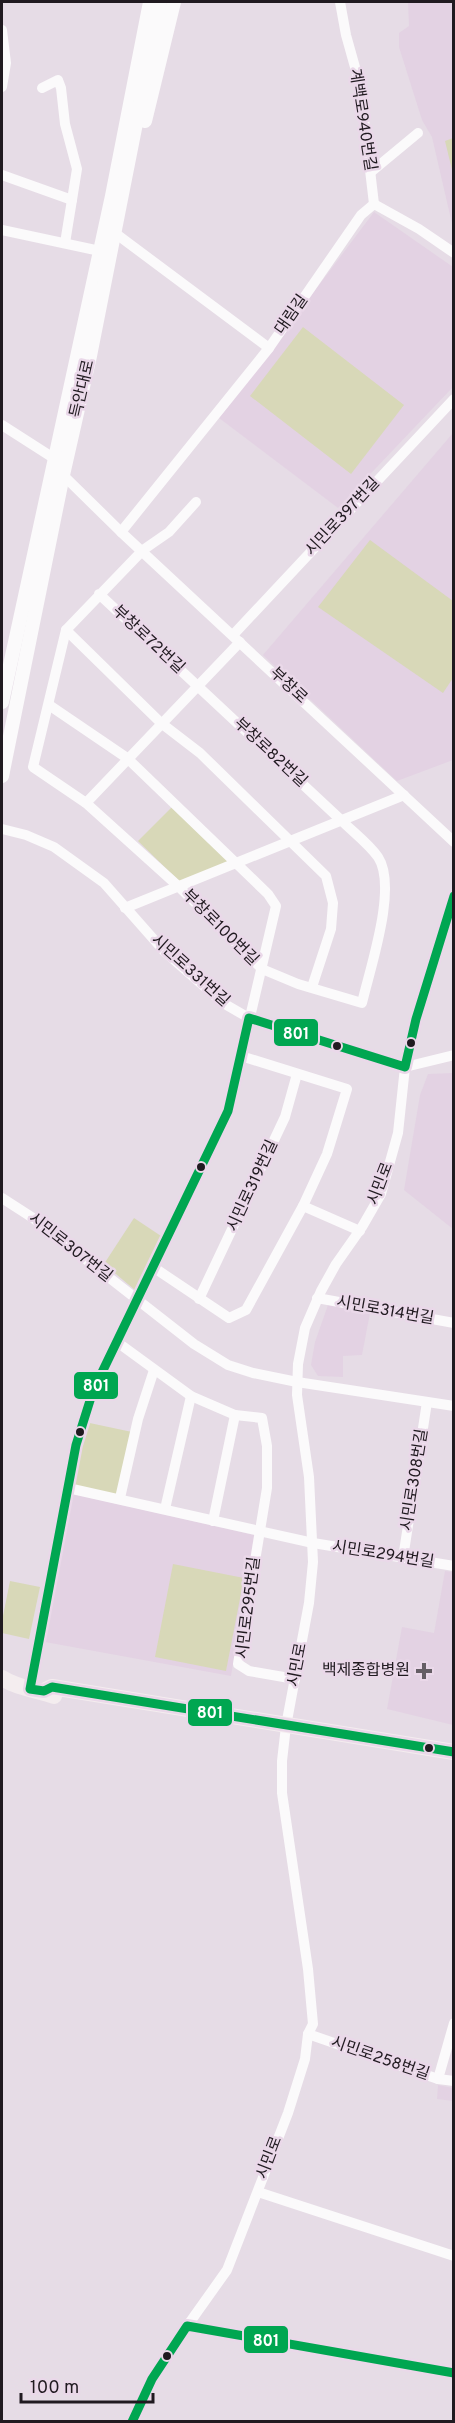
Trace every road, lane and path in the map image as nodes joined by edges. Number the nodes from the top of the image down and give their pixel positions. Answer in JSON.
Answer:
{"nodes":[{"id":1,"x":145,"y":2,"type":"edge"},
{"id":2,"x":150,"y":2,"type":"edge"},
{"id":3,"x":160,"y":2,"type":"edge"},
{"id":4,"x":174,"y":2,"type":"edge"},
{"id":5,"x":340,"y":2,"type":"edge"},
{"id":6,"x":2,"y":30,"type":"edge"},
{"id":7,"x":3,"y":48,"type":"edge"},
{"id":8,"x":2,"y":87,"type":"edge"},
{"id":9,"x":42,"y":88,"type":"dead end"},
{"id":10,"x":418,"y":132,"type":"dead end"},
{"id":11,"x":371,"y":172,"type":"junction"},
{"id":12,"x":2,"y":175,"type":"edge"},
{"id":13,"x":117,"y":197,"type":"junction"},
{"id":14,"x":72,"y":200,"type":"junction"},
{"id":15,"x":374,"y":204,"type":"junction"},
{"id":16,"x":2,"y":230,"type":"edge"},
{"id":17,"x":115,"y":233,"type":"junction"},
{"id":18,"x":64,"y":243,"type":"junction"},
{"id":19,"x":100,"y":251,"type":"junction"},
{"id":20,"x":453,"y":253,"type":"edge"},
{"id":21,"x":270,"y":348,"type":"junction"},
{"id":22,"x":453,"y":399,"type":"edge"},
{"id":23,"x":2,"y":425,"type":"edge"},
{"id":24,"x":55,"y":459,"type":"junction"},
{"id":25,"x":63,"y":475,"type":"junction"},
{"id":26,"x":196,"y":502,"type":"dead end"},
{"id":27,"x":121,"y":532,"type":"junction"},
{"id":28,"x":143,"y":550,"type":"junction"},
{"id":29,"x":99,"y":594,"type":"junction"},
{"id":30,"x":66,"y":630,"type":"junction"},
{"id":31,"x":237,"y":638,"type":"junction"},
{"id":32,"x":197,"y":686,"type":"junction"},
{"id":33,"x":2,"y":702,"type":"edge"},
{"id":34,"x":49,"y":705,"type":"junction"},
{"id":35,"x":161,"y":723,"type":"junction"},
{"id":36,"x":127,"y":758,"type":"junction"},
{"id":37,"x":2,"y":776,"type":"edge"},
{"id":38,"x":404,"y":795,"type":"junction"},
{"id":39,"x":86,"y":803,"type":"junction"},
{"id":40,"x":342,"y":821,"type":"junction"},
{"id":41,"x":2,"y":829,"type":"edge"},
{"id":42,"x":292,"y":841,"type":"junction"},
{"id":43,"x":453,"y":842,"type":"edge"},
{"id":44,"x":237,"y":864,"type":"junction"},
{"id":45,"x":178,"y":886,"type":"junction"},
{"id":46,"x":453,"y":894,"type":"edge"},
{"id":47,"x":125,"y":908,"type":"junction"},
{"id":48,"x":262,"y":969,"type":"junction"},
{"id":49,"x":312,"y":987,"type":"junction"},
{"id":50,"x":249,"y":1018,"type":"junction"},
{"id":51,"x":453,"y":1055,"type":"edge"},
{"id":52,"x":241,"y":1056,"type":"junction"},
{"id":53,"x":405,"y":1067,"type":"junction"},
{"id":54,"x":297,"y":1074,"type":"junction"},
{"id":55,"x":2,"y":1198,"type":"edge"},
{"id":56,"x":303,"y":1206,"type":"junction"},
{"id":57,"x":360,"y":1231,"type":"junction"},
{"id":58,"x":153,"y":1267,"type":"junction"},
{"id":59,"x":317,"y":1298,"type":"junction"},
{"id":60,"x":200,"y":1299,"type":"junction"},
{"id":61,"x":137,"y":1301,"type":"junction"},
{"id":62,"x":453,"y":1323,"type":"edge"},
{"id":63,"x":117,"y":1342,"type":"junction"},
{"id":64,"x":154,"y":1370,"type":"junction"},
{"id":65,"x":297,"y":1382,"type":"junction"},
{"id":66,"x":191,"y":1396,"type":"junction"},
{"id":67,"x":427,"y":1402,"type":"junction"},
{"id":68,"x":453,"y":1406,"type":"edge"},
{"id":69,"x":235,"y":1415,"type":"junction"},
{"id":70,"x":68,"y":1488,"type":"junction"},
{"id":71,"x":120,"y":1498,"type":"junction"},
{"id":72,"x":165,"y":1509,"type":"junction"},
{"id":73,"x":213,"y":1521,"type":"junction"},
{"id":74,"x":259,"y":1531,"type":"junction"},
{"id":75,"x":313,"y":1543,"type":"junction"},
{"id":76,"x":403,"y":1558,"type":"junction"},
{"id":77,"x":453,"y":1566,"type":"edge"},
{"id":78,"x":295,"y":1679,"type":"junction"},
{"id":79,"x":5,"y":1684,"type":"edge"},
{"id":80,"x":37,"y":1690,"type":"junction"},
{"id":81,"x":286,"y":1726,"type":"junction"},
{"id":82,"x":453,"y":1752,"type":"edge"},
{"id":83,"x":453,"y":2023,"type":"edge"},
{"id":84,"x":308,"y":2034,"type":"junction"},
{"id":85,"x":438,"y":2079,"type":"junction"},
{"id":86,"x":453,"y":2081,"type":"edge"},
{"id":87,"x":258,"y":2192,"type":"junction"},
{"id":88,"x":453,"y":2256,"type":"edge"},
{"id":89,"x":187,"y":2326,"type":"junction"},
{"id":90,"x":453,"y":2373,"type":"edge"},
{"id":91,"x":132,"y":2421,"type":"edge"}],
"edges":[{"from":1,"to":13,"type":"street"},
{"from":2,"to":13,"type":"street","name":"득안대로"},
{"from":3,"to":13,"type":"street","name":"득안대로"},
{"from":4,"to":13,"type":"street"},
{"from":5,"to":11,"type":"street","name":"계백로940번길"},
{"from":6,"to":7,"type":"street"},
{"from":7,"to":8,"type":"street"},
{"from":9,"to":14,"type":"street"},
{"from":10,"to":11,"type":"street"},
{"from":11,"to":15,"type":"street","name":"계백로940번길"},
{"from":12,"to":14,"type":"street"},
{"from":13,"to":17,"type":"street","name":"득안대로"},
{"from":13,"to":19,"type":"street","name":"득안대로"},
{"from":14,"to":18,"type":"street"},
{"from":15,"to":20,"type":"street"},
{"from":15,"to":21,"type":"street","name":"대림길"},
{"from":16,"to":18,"type":"street"},
{"from":17,"to":21,"type":"street","name":"대림길"},
{"from":17,"to":25,"type":"street","name":"득안대로"},
{"from":18,"to":19,"type":"street"},
{"from":19,"to":24,"type":"street","name":"득안대로"},
{"from":21,"to":27,"type":"street"},
{"from":22,"to":31,"type":"street","name":"시민로397번길"},
{"from":23,"to":24,"type":"street"},
{"from":24,"to":25,"type":"street","name":"부창로"},
{"from":24,"to":33,"type":"street","name":"득안대로"},
{"from":25,"to":27,"type":"street","name":"부창로"},
{"from":25,"to":37,"type":"street","name":"득안대로"},
{"from":26,"to":28,"type":"street","name":"부창로72번길"},
{"from":27,"to":28,"type":"street","name":"부창로"},
{"from":28,"to":29,"type":"street","name":"부창로72번길"},
{"from":28,"to":31,"type":"street","name":"부창로"},
{"from":29,"to":30,"type":"street","name":"부창로72번길"},
{"from":29,"to":32,"type":"street","name":"부창로72번길"},
{"from":30,"to":34,"type":"street","name":"부창로72번길"},
{"from":30,"to":35,"type":"street"},
{"from":31,"to":32,"type":"street"},
{"from":31,"to":38,"type":"street","name":"부창로"},
{"from":32,"to":35,"type":"street"},
{"from":32,"to":40,"type":"street","name":"부창로82번길"},
{"from":34,"to":36,"type":"street"},
{"from":34,"to":39,"type":"street","name":"부창로72번길"},
{"from":35,"to":36,"type":"street"},
{"from":35,"to":42,"type":"street"},
{"from":36,"to":39,"type":"street"},
{"from":36,"to":44,"type":"street"},
{"from":38,"to":40,"type":"street"},
{"from":38,"to":43,"type":"street","name":"부창로"},
{"from":39,"to":45,"type":"street"},
{"from":40,"to":42,"type":"street"},
{"from":40,"to":49,"type":"street"},
{"from":41,"to":47,"type":"street","name":"시민로331번길"},
{"from":42,"to":44,"type":"street"},
{"from":42,"to":49,"type":"street"},
{"from":44,"to":45,"type":"street"},
{"from":44,"to":48,"type":"street","name":"부창로100번길"},
{"from":45,"to":47,"type":"street"},
{"from":45,"to":48,"type":"street","name":"부창로100번길"},
{"from":46,"to":53,"type":"street","name":"시민로"},
{"from":47,"to":50,"type":"street","name":"시민로331번길"},
{"from":48,"to":49,"type":"street"},
{"from":48,"to":50,"type":"street","name":"부창로100번길"},
{"from":50,"to":52,"type":"street"},
{"from":50,"to":53,"type":"street","name":"시민로331번길"},
{"from":51,"to":53,"type":"street"},
{"from":52,"to":54,"type":"street"},
{"from":52,"to":58,"type":"street"},
{"from":53,"to":57,"type":"street","name":"시민로"},
{"from":54,"to":56,"type":"street"},
{"from":54,"to":60,"type":"street","name":"시민로319번길"},
{"from":55,"to":61,"type":"street","name":"시민로307번길"},
{"from":56,"to":57,"type":"street"},
{"from":56,"to":60,"type":"street"},
{"from":57,"to":59,"type":"street","name":"시민로"},
{"from":58,"to":60,"type":"street"},
{"from":58,"to":61,"type":"street"},
{"from":59,"to":62,"type":"street","name":"시민로314번길"},
{"from":59,"to":65,"type":"street","name":"시민로"},
{"from":61,"to":63,"type":"street"},
{"from":61,"to":65,"type":"street","name":"시민로307번길"},
{"from":63,"to":64,"type":"street"},
{"from":63,"to":70,"type":"street"},
{"from":64,"to":66,"type":"street"},
{"from":64,"to":71,"type":"street"},
{"from":65,"to":67,"type":"street"},
{"from":65,"to":75,"type":"street","name":"시민로"},
{"from":66,"to":69,"type":"street"},
{"from":66,"to":72,"type":"street"},
{"from":67,"to":68,"type":"street"},
{"from":67,"to":76,"type":"street","name":"시민로308번길"},
{"from":69,"to":73,"type":"street"},
{"from":69,"to":74,"type":"street","name":"시민로295번길"},
{"from":70,"to":71,"type":"street"},
{"from":70,"to":80,"type":"street"},
{"from":71,"to":72,"type":"street"},
{"from":72,"to":73,"type":"street"},
{"from":73,"to":74,"type":"street"},
{"from":74,"to":75,"type":"street"},
{"from":74,"to":78,"type":"street","name":"시민로295번길"},
{"from":75,"to":76,"type":"street","name":"시민로294번길"},
{"from":75,"to":78,"type":"street","name":"시민로"},
{"from":76,"to":77,"type":"street","name":"시민로294번길"},
{"from":78,"to":81,"type":"street","name":"시민로"},
{"from":79,"to":80,"type":"main road"},
{"from":80,"to":81,"type":"main road"},
{"from":81,"to":82,"type":"main road"},
{"from":81,"to":84,"type":"street","name":"시민로"},
{"from":83,"to":85,"type":"street"},
{"from":84,"to":85,"type":"street","name":"시민로258번길"},
{"from":84,"to":87,"type":"street","name":"시민로"},
{"from":85,"to":86,"type":"street","name":"시민로258번길"},
{"from":87,"to":88,"type":"street"},
{"from":87,"to":89,"type":"street","name":"시민로"},
{"from":89,"to":90,"type":"street"},
{"from":89,"to":91,"type":"street","name":"시민로"}]}
